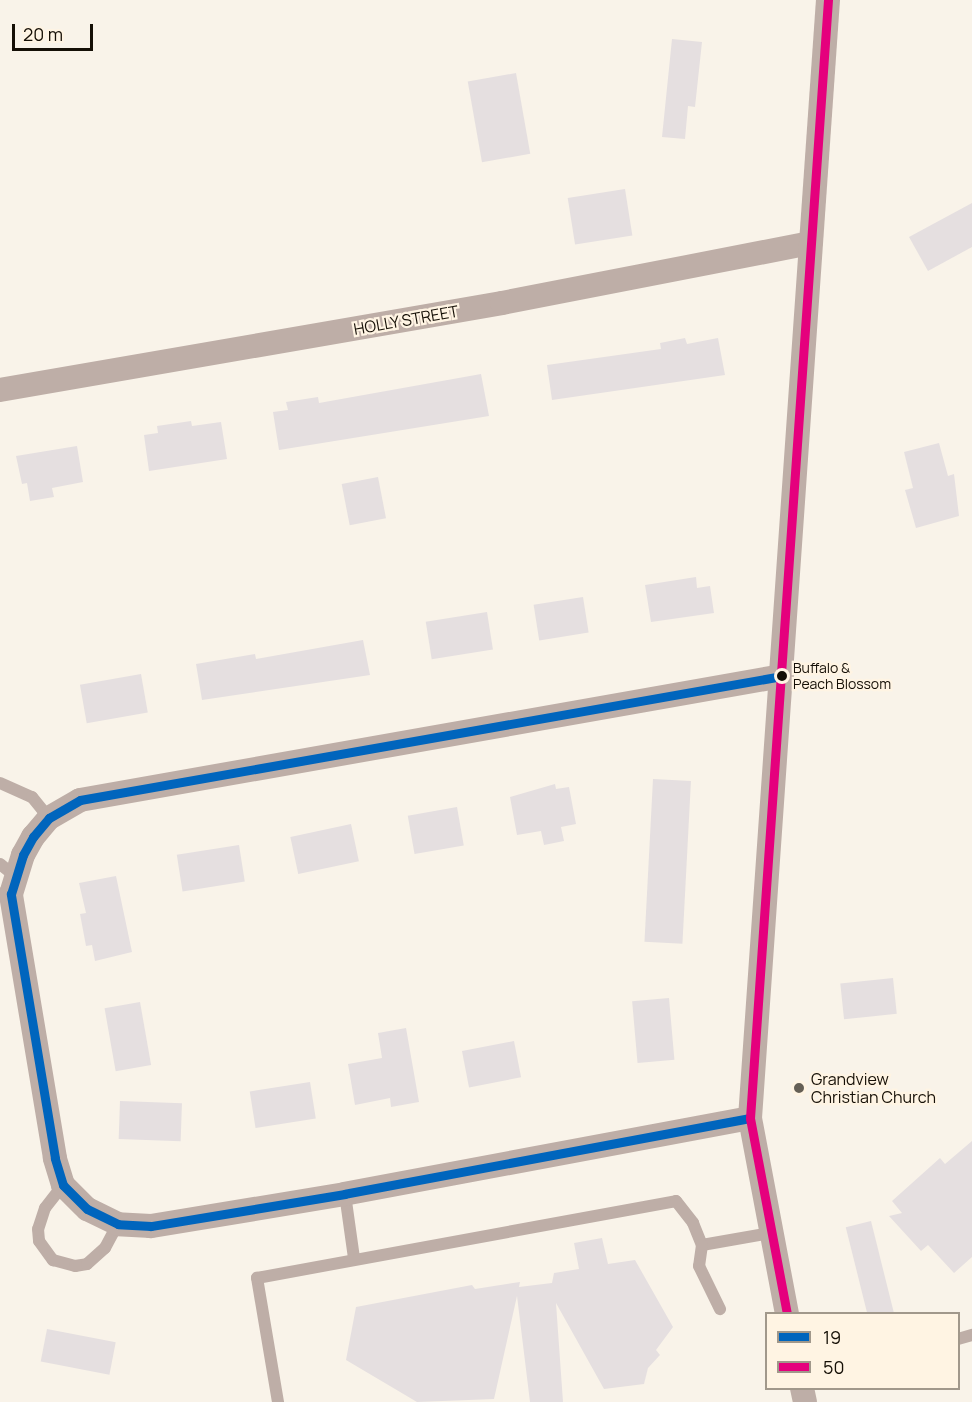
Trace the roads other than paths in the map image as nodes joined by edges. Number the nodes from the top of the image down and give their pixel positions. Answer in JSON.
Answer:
{"nodes":[{"id":1,"x":828,"y":0,"type":"edge"},
{"id":2,"x":810,"y":243,"type":"junction"},
{"id":3,"x":0,"y":390,"type":"edge"},
{"id":4,"x":782,"y":676,"type":"junction"},
{"id":5,"x":0,"y":783,"type":"edge"},
{"id":6,"x":49,"y":818,"type":"junction"},
{"id":7,"x":8,"y":870,"type":"edge"},
{"id":8,"x":750,"y":1118,"type":"junction"},
{"id":9,"x":63,"y":1185,"type":"junction"},
{"id":10,"x":345,"y":1194,"type":"junction"},
{"id":11,"x":118,"y":1224,"type":"junction"},
{"id":12,"x":771,"y":1233,"type":"junction"},
{"id":13,"x":702,"y":1245,"type":"junction"},
{"id":14,"x":354,"y":1258,"type":"junction"},
{"id":15,"x":720,"y":1309,"type":"dead end"},
{"id":16,"x":787,"y":1312,"type":"edge"},
{"id":17,"x":278,"y":1402,"type":"edge"}],
"edges":[{"from":1,"to":2,"type":"street"},
{"from":2,"to":3,"type":"street","name":"HOLLY STREET"},
{"from":2,"to":4,"type":"street"},
{"from":4,"to":6,"type":"street"},
{"from":4,"to":8,"type":"street"},
{"from":5,"to":6,"type":"lane"},
{"from":6,"to":7,"type":"street"},
{"from":7,"to":9,"type":"street"},
{"from":8,"to":10,"type":"street"},
{"from":8,"to":12,"type":"street"},
{"from":9,"to":11,"type":"street"},
{"from":9,"to":11,"type":"lane"},
{"from":10,"to":11,"type":"street"},
{"from":10,"to":14,"type":"lane"},
{"from":12,"to":13,"type":"lane"},
{"from":12,"to":16,"type":"street"},
{"from":13,"to":14,"type":"lane"},
{"from":13,"to":15,"type":"lane"},
{"from":14,"to":17,"type":"lane"}]}
